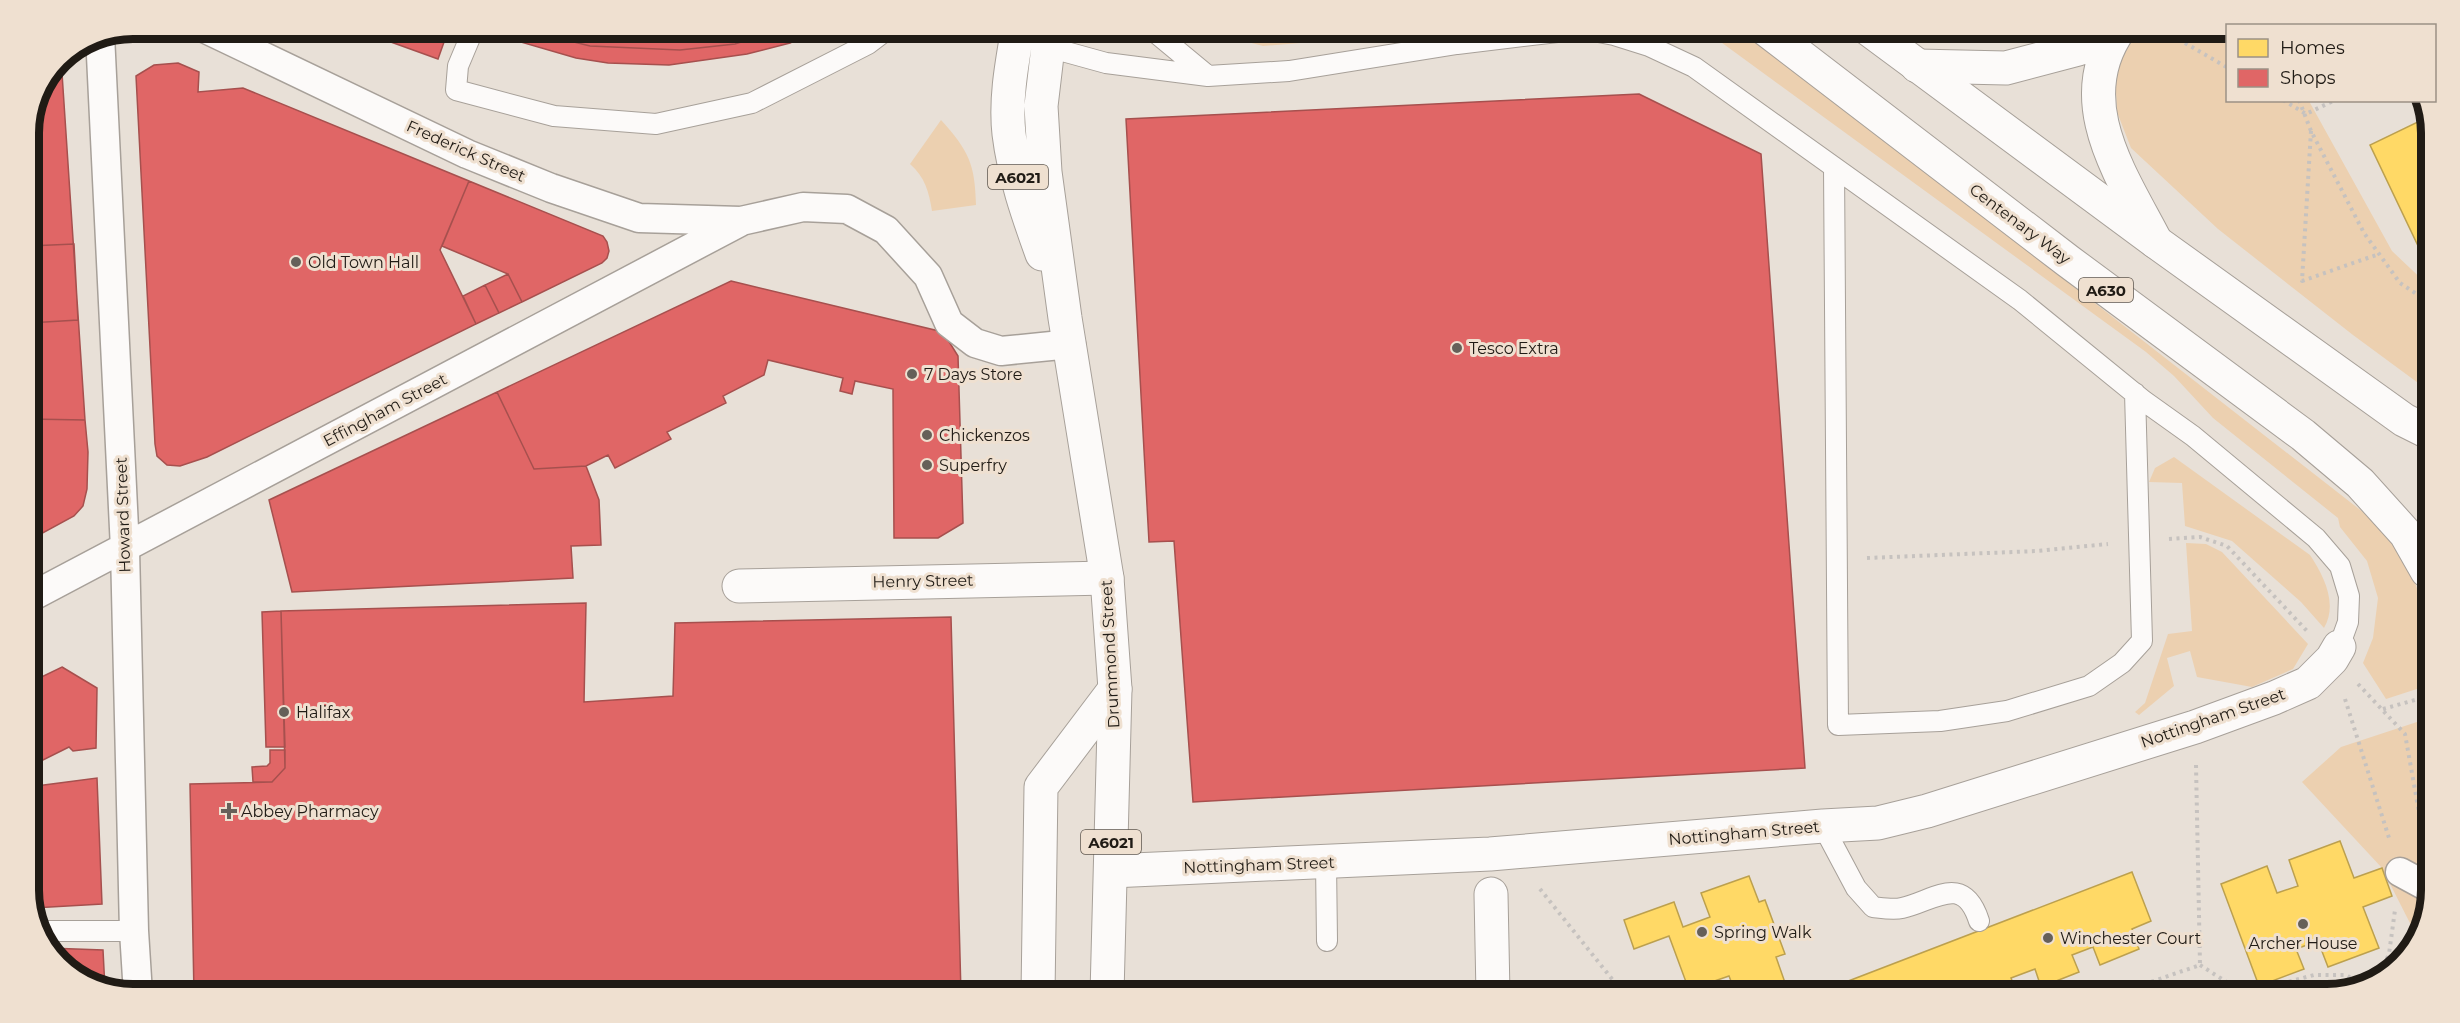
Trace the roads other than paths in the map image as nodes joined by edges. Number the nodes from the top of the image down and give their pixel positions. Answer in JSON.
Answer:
{"nodes":[{"id":1,"x":227,"y":39,"type":"edge"},
{"id":2,"x":469,"y":39,"type":"edge"},
{"id":3,"x":875,"y":39,"type":"edge"},
{"id":4,"x":1016,"y":39,"type":"edge"},
{"id":5,"x":1051,"y":39,"type":"edge"},
{"id":6,"x":1053,"y":39,"type":"edge"},
{"id":7,"x":1163,"y":39,"type":"edge"},
{"id":8,"x":1499,"y":39,"type":"edge"},
{"id":9,"x":1627,"y":39,"type":"edge"},
{"id":10,"x":1778,"y":39,"type":"edge"},
{"id":11,"x":1881,"y":39,"type":"edge"},
{"id":12,"x":2098,"y":39,"type":"edge"},
{"id":13,"x":2114,"y":39,"type":"edge"},
{"id":14,"x":100,"y":45,"type":"edge"},
{"id":15,"x":1917,"y":66,"type":"junction"},
{"id":16,"x":1208,"y":76,"type":"junction"},
{"id":17,"x":1834,"y":167,"type":"junction"},
{"id":18,"x":741,"y":221,"type":"junction"},
{"id":19,"x":2156,"y":242,"type":"junction"},
{"id":20,"x":1068,"y":331,"type":"junction"},
{"id":21,"x":2134,"y":393,"type":"junction"},
{"id":22,"x":2421,"y":428,"type":"edge"},
{"id":23,"x":125,"y":549,"type":"junction"},
{"id":24,"x":2421,"y":560,"type":"edge"},
{"id":25,"x":1107,"y":578,"type":"junction"},
{"id":26,"x":739,"y":586,"type":"dead end"},
{"id":27,"x":39,"y":593,"type":"edge"},
{"id":28,"x":2336,"y":653,"type":"joint"},
{"id":29,"x":1115,"y":689,"type":"junction"},
{"id":30,"x":1823,"y":826,"type":"junction"},
{"id":31,"x":1326,"y":862,"type":"junction"},
{"id":32,"x":1111,"y":871,"type":"junction"},
{"id":33,"x":1491,"y":894,"type":"dead end"},
{"id":34,"x":1979,"y":921,"type":"dead end"},
{"id":35,"x":49,"y":931,"type":"edge"},
{"id":36,"x":134,"y":931,"type":"junction"},
{"id":37,"x":1327,"y":941,"type":"dead end"},
{"id":38,"x":137,"y":984,"type":"edge"},
{"id":39,"x":1038,"y":984,"type":"edge"},
{"id":40,"x":1107,"y":984,"type":"edge"},
{"id":41,"x":1492,"y":984,"type":"edge"}],
"edges":[{"from":1,"to":18,"type":"street","name":"Frederick Street"},
{"from":2,"to":3,"type":"lane"},
{"from":4,"to":20,"type":"main road","name":"Drummond Street","number":"A6021"},
{"from":5,"to":20,"type":"main road","name":"Drummond Street","number":"A6021"},
{"from":6,"to":16,"type":"lane"},
{"from":7,"to":16,"type":"lane"},
{"from":8,"to":16,"type":"lane"},
{"from":9,"to":17,"type":"lane"},
{"from":10,"to":24,"type":"main road","name":"Centenary Way","number":"A630"},
{"from":11,"to":15,"type":"main road"},
{"from":12,"to":15,"type":"main road"},
{"from":13,"to":19,"type":"main road"},
{"from":14,"to":23,"type":"street","name":"Howard Street"},
{"from":15,"to":19,"type":"main road"},
{"from":17,"to":21,"type":"lane"},
{"from":17,"to":21,"type":"lane"},
{"from":18,"to":20,"type":"street"},
{"from":18,"to":23,"type":"street","name":"Effingham Street"},
{"from":19,"to":22,"type":"main road"},
{"from":20,"to":25,"type":"main road","name":"Drummond Street","number":"A6021"},
{"from":21,"to":28,"type":"lane"},
{"from":23,"to":27,"type":"street","name":"Effingham Street"},
{"from":23,"to":36,"type":"street","name":"Howard Street"},
{"from":25,"to":26,"type":"main road","name":"Henry Street"},
{"from":25,"to":29,"type":"main road","name":"Drummond Street","number":"A6021"},
{"from":28,"to":30,"type":"main road","name":"Nottingham Street"},
{"from":29,"to":32,"type":"main road","name":"Drummond Street","number":"A6021"},
{"from":29,"to":39,"type":"main road"},
{"from":30,"to":31,"type":"main road","name":"Nottingham Street"},
{"from":30,"to":34,"type":"lane"},
{"from":31,"to":32,"type":"main road","name":"Nottingham Street"},
{"from":31,"to":37,"type":"lane"},
{"from":32,"to":40,"type":"main road","name":"Drummond Street","number":"A6021"},
{"from":33,"to":41,"type":"main road"},
{"from":35,"to":36,"type":"lane"},
{"from":36,"to":38,"type":"street","name":"Howard Street"}]}
